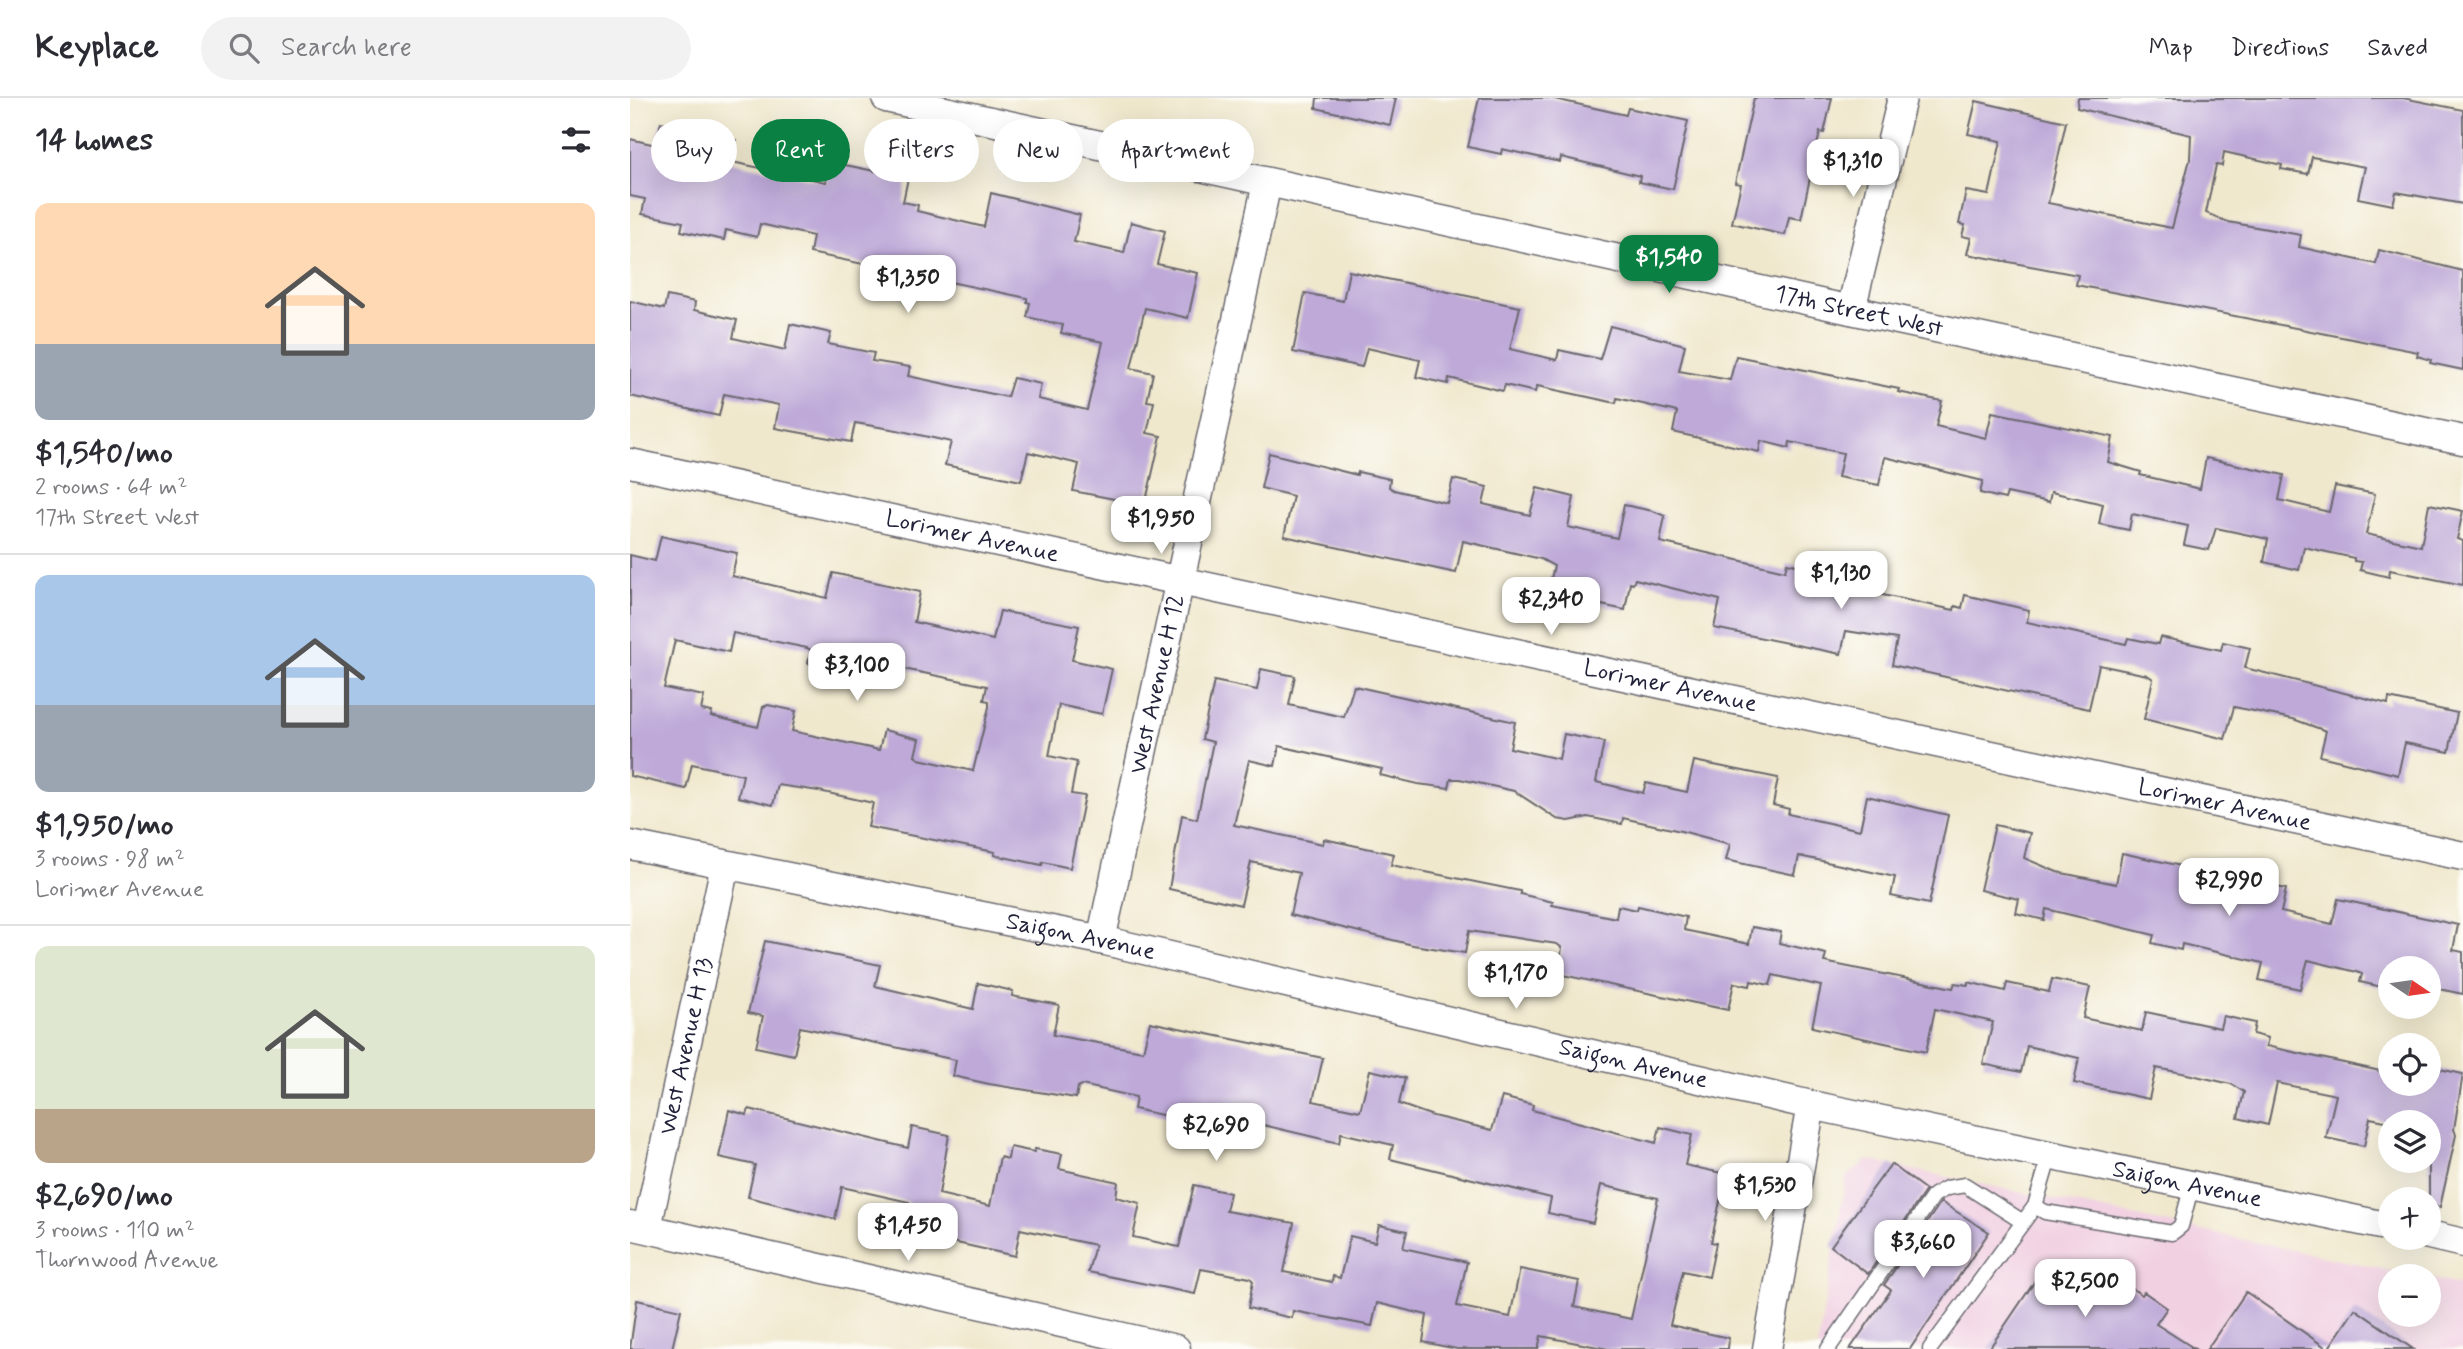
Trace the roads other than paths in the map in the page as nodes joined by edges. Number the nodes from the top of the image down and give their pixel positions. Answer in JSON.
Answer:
{"nodes":[{"id":1,"x":886,"y":98,"type":"edge"},
{"id":2,"x":1902,"y":98,"type":"edge"},
{"id":3,"x":1267,"y":183,"type":"junction"},
{"id":4,"x":1852,"y":310,"type":"junction"},
{"id":5,"x":2463,"y":440,"type":"edge"},
{"id":6,"x":630,"y":463,"type":"edge"},
{"id":7,"x":1181,"y":582,"type":"junction"},
{"id":8,"x":630,"y":845,"type":"edge"},
{"id":9,"x":2463,"y":856,"type":"edge"},
{"id":10,"x":725,"y":865,"type":"junction"},
{"id":11,"x":1101,"y":940,"type":"junction"},
{"id":12,"x":1811,"y":1105,"type":"junction"},
{"id":13,"x":2050,"y":1155,"type":"junction"},
{"id":14,"x":2192,"y":1185,"type":"junction"},
{"id":15,"x":2035,"y":1206,"type":"junction"},
{"id":16,"x":2023,"y":1222,"type":"junction"},
{"id":17,"x":2378,"y":1224,"type":"edge"},
{"id":18,"x":638,"y":1226,"type":"edge"},
{"id":19,"x":2441,"y":1238,"type":"edge"},
{"id":20,"x":2463,"y":1243,"type":"edge"},
{"id":21,"x":1175,"y":1349,"type":"edge"},
{"id":22,"x":1767,"y":1349,"type":"edge"},
{"id":23,"x":1828,"y":1349,"type":"edge"},
{"id":24,"x":1930,"y":1349,"type":"edge"}],
"edges":[{"from":1,"to":3,"type":"street","name":"17th Street West"},
{"from":2,"to":4,"type":"street"},
{"from":3,"to":4,"type":"street","name":"17th Street West"},
{"from":3,"to":7,"type":"street","name":"West Avenue H 12"},
{"from":4,"to":5,"type":"street","name":"17th Street West"},
{"from":6,"to":7,"type":"street","name":"Lorimer Avenue"},
{"from":7,"to":9,"type":"street","name":"Lorimer Avenue"},
{"from":7,"to":11,"type":"street","name":"West Avenue H 12"},
{"from":8,"to":10,"type":"street","name":"Saigon Avenue"},
{"from":10,"to":11,"type":"street","name":"Saigon Avenue"},
{"from":10,"to":18,"type":"street","name":"West Avenue H 13"},
{"from":11,"to":12,"type":"street","name":"Saigon Avenue"},
{"from":12,"to":13,"type":"street","name":"Saigon Avenue"},
{"from":12,"to":22,"type":"street"},
{"from":13,"to":14,"type":"street","name":"Saigon Avenue"},
{"from":13,"to":15,"type":"lane"},
{"from":14,"to":15,"type":"lane"},
{"from":14,"to":17,"type":"street","name":"Saigon Avenue"},
{"from":15,"to":16,"type":"lane"},
{"from":16,"to":23,"type":"lane"},
{"from":16,"to":24,"type":"lane"},
{"from":18,"to":21,"type":"street"},
{"from":19,"to":20,"type":"street"}]}
